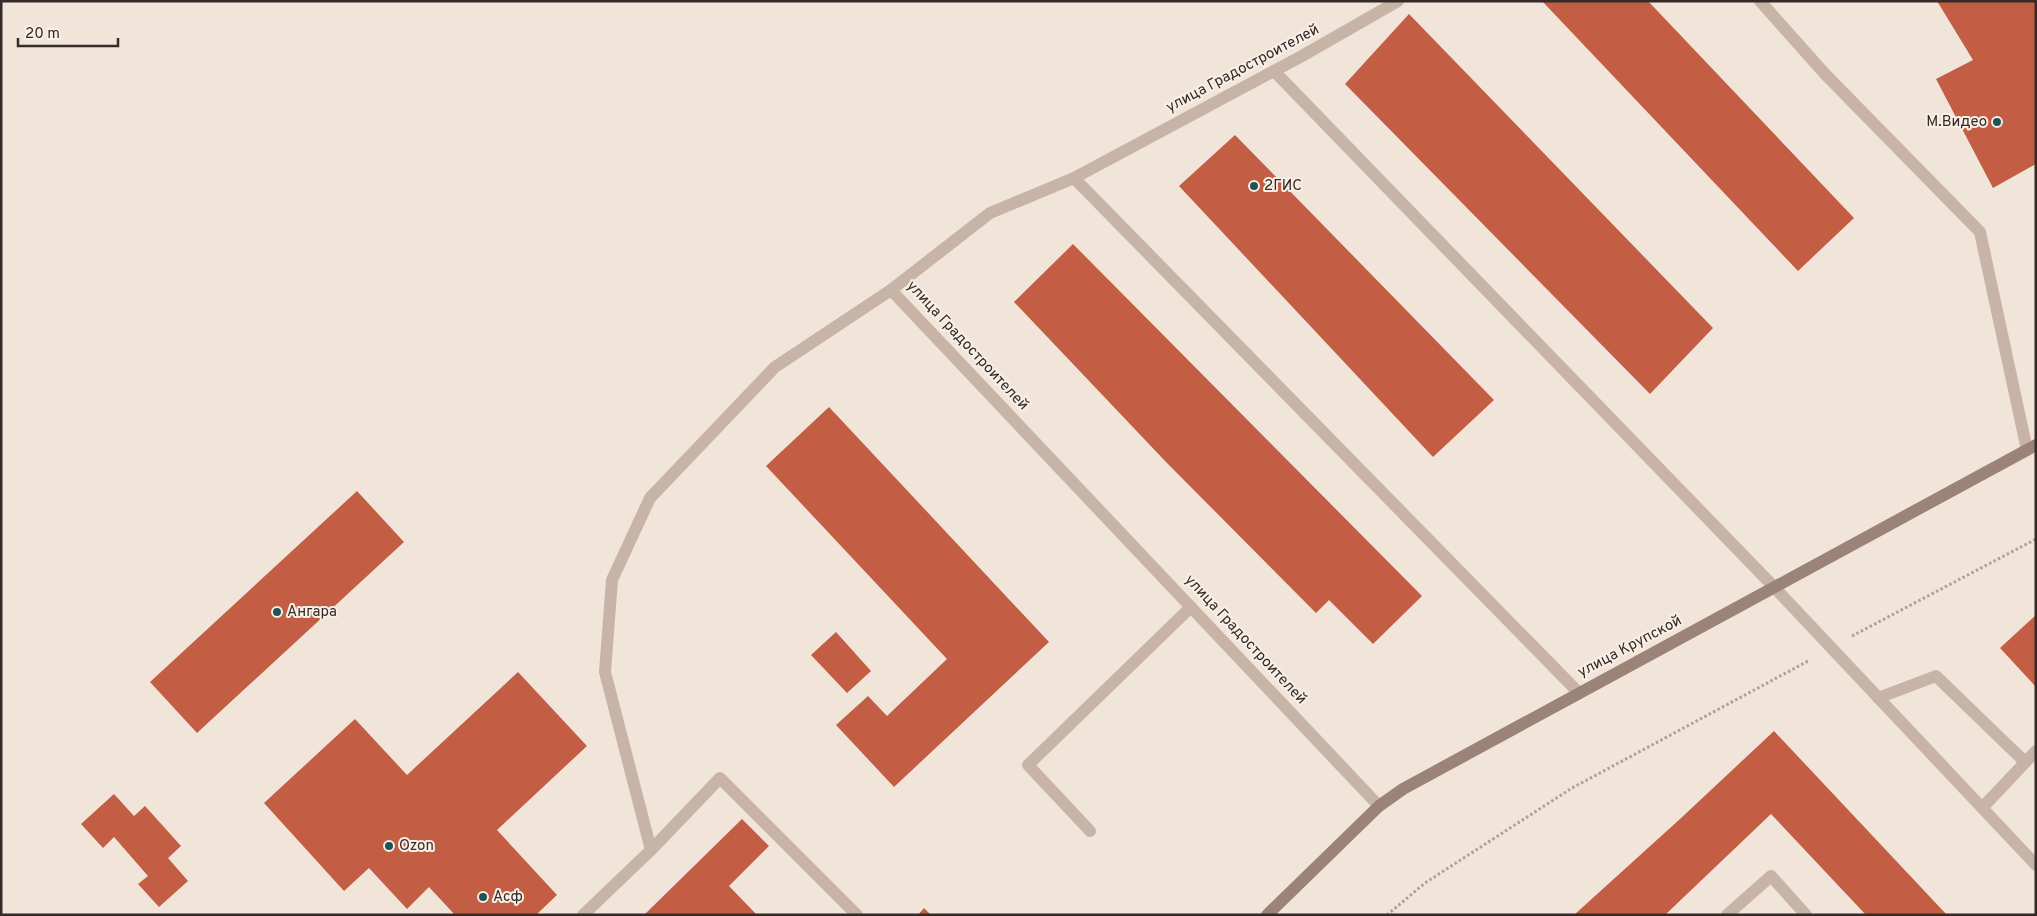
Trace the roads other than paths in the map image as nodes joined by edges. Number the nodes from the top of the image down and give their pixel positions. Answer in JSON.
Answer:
{"nodes":[{"id":1,"x":1398,"y":1,"type":"edge"},
{"id":2,"x":1760,"y":1,"type":"edge"},
{"id":3,"x":1274,"y":71,"type":"junction"},
{"id":4,"x":1074,"y":178,"type":"junction"},
{"id":5,"x":891,"y":290,"type":"junction"},
{"id":6,"x":2031,"y":448,"type":"edge"},
{"id":7,"x":1774,"y":588,"type":"junction"},
{"id":8,"x":1190,"y":606,"type":"junction"},
{"id":9,"x":1579,"y":693,"type":"junction"},
{"id":10,"x":1878,"y":698,"type":"junction"},
{"id":11,"x":2036,"y":750,"type":"edge"},
{"id":12,"x":2025,"y":762,"type":"junction"},
{"id":13,"x":1379,"y":806,"type":"junction"},
{"id":14,"x":1982,"y":808,"type":"junction"},
{"id":15,"x":1090,"y":831,"type":"dead end"},
{"id":16,"x":651,"y":850,"type":"junction"},
{"id":17,"x":2036,"y":865,"type":"edge"},
{"id":18,"x":583,"y":915,"type":"edge"},
{"id":19,"x":857,"y":915,"type":"edge"},
{"id":20,"x":1267,"y":915,"type":"edge"},
{"id":21,"x":1727,"y":915,"type":"edge"},
{"id":22,"x":1806,"y":915,"type":"edge"}],
"edges":[{"from":1,"to":3,"type":"street","name":"улица Градостроителей"},
{"from":2,"to":6,"type":"street"},
{"from":3,"to":4,"type":"street","name":"улица Градостроителей"},
{"from":3,"to":7,"type":"street"},
{"from":4,"to":5,"type":"street","name":"улица Градостроителей"},
{"from":4,"to":9,"type":"street"},
{"from":5,"to":8,"type":"street","name":"улица Градостроителей"},
{"from":5,"to":16,"type":"street"},
{"from":6,"to":7,"type":"main road","name":"улица Крупской"},
{"from":7,"to":9,"type":"main road","name":"улица Крупской"},
{"from":7,"to":10,"type":"street"},
{"from":8,"to":13,"type":"street","name":"улица Градостроителей"},
{"from":8,"to":15,"type":"street"},
{"from":9,"to":13,"type":"main road","name":"улица Крупской"},
{"from":10,"to":12,"type":"street"},
{"from":10,"to":14,"type":"street"},
{"from":11,"to":12,"type":"street"},
{"from":12,"to":14,"type":"street"},
{"from":13,"to":20,"type":"main road","name":"улица Крупской"},
{"from":14,"to":17,"type":"street"},
{"from":16,"to":18,"type":"street"},
{"from":16,"to":19,"type":"street"},
{"from":21,"to":22,"type":"street"}]}
